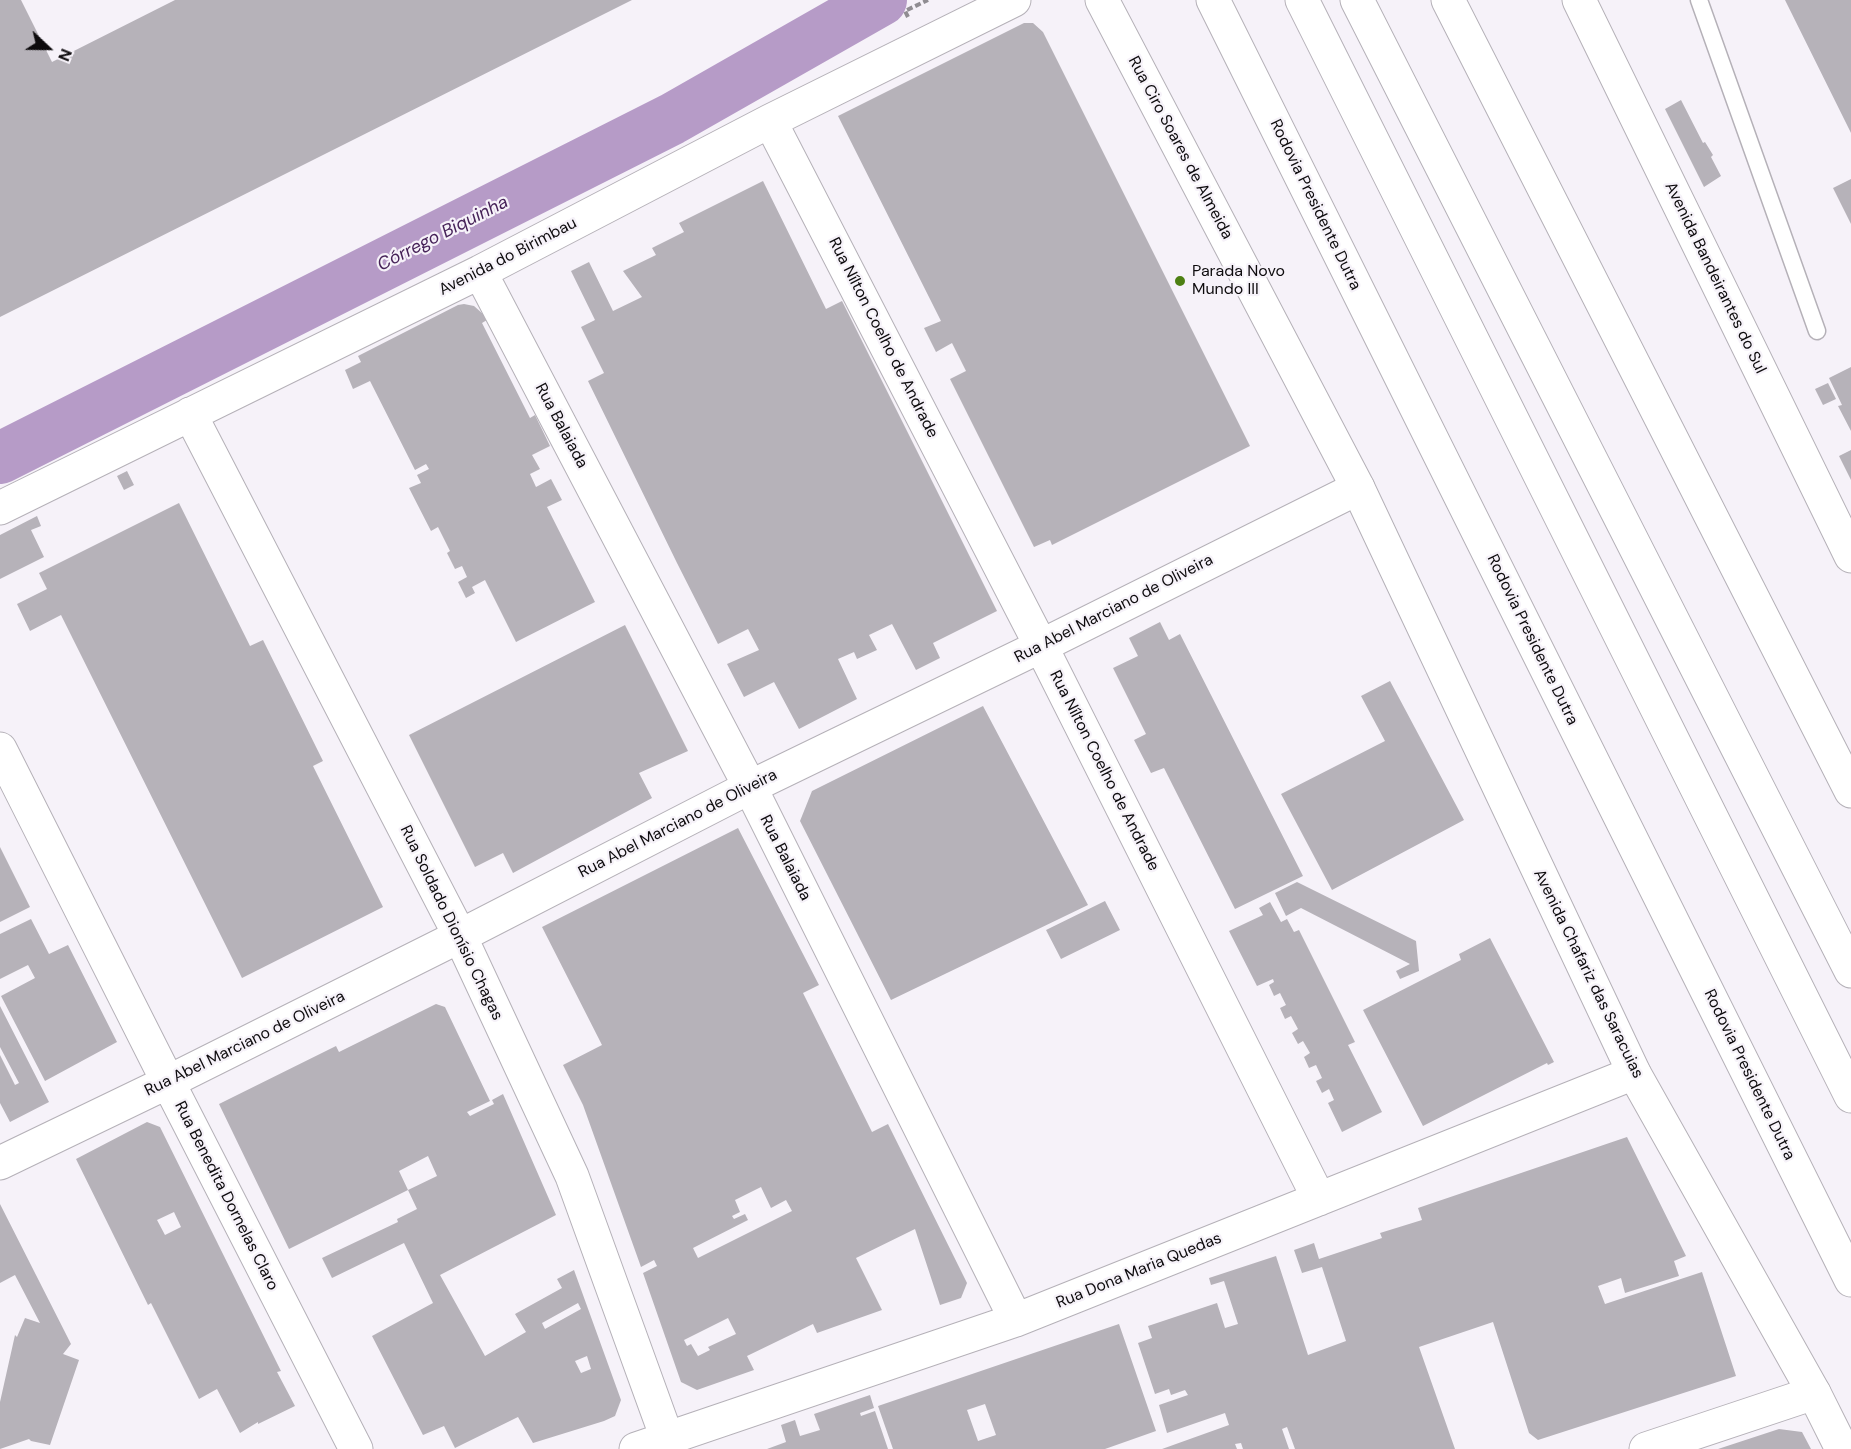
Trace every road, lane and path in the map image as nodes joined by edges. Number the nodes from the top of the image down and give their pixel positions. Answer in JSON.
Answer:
{"nodes":[{"id":1,"x":928,"y":0,"type":"edge"},
{"id":2,"x":1014,"y":0,"type":"edge"},
{"id":3,"x":1102,"y":0,"type":"edge"},
{"id":4,"x":1213,"y":0,"type":"edge"},
{"id":5,"x":1302,"y":0,"type":"edge"},
{"id":6,"x":1357,"y":0,"type":"edge"},
{"id":7,"x":1448,"y":0,"type":"edge"},
{"id":8,"x":1579,"y":0,"type":"edge"},
{"id":9,"x":1699,"y":0,"type":"edge"},
{"id":10,"x":909,"y":19,"type":"dead end"},
{"id":11,"x":770,"y":121,"type":"junction"},
{"id":12,"x":480,"y":272,"type":"junction"},
{"id":13,"x":1817,"y":331,"type":"dead end"},
{"id":14,"x":190,"y":414,"type":"junction"},
{"id":15,"x":1358,"y":488,"type":"junction"},
{"id":16,"x":0,"y":508,"type":"edge"},
{"id":17,"x":1851,"y":556,"type":"edge"},
{"id":18,"x":1041,"y":646,"type":"junction"},
{"id":19,"x":0,"y":749,"type":"edge"},
{"id":20,"x":750,"y":787,"type":"junction"},
{"id":21,"x":1851,"y":791,"type":"edge"},
{"id":22,"x":460,"y":936,"type":"junction"},
{"id":23,"x":1851,"y":971,"type":"edge"},
{"id":24,"x":1634,"y":1073,"type":"junction"},
{"id":25,"x":168,"y":1082,"type":"junction"},
{"id":26,"x":1851,"y":1096,"type":"edge"},
{"id":27,"x":0,"y":1163,"type":"edge"},
{"id":28,"x":1320,"y":1199,"type":"junction"},
{"id":29,"x":1851,"y":1280,"type":"edge"},
{"id":30,"x":1016,"y":1320,"type":"junction"},
{"id":31,"x":1814,"y":1393,"type":"junction"},
{"id":32,"x":669,"y":1444,"type":"edge"},
{"id":33,"x":356,"y":1449,"type":"edge"},
{"id":34,"x":636,"y":1449,"type":"edge"},
{"id":35,"x":1646,"y":1449,"type":"edge"},
{"id":36,"x":1842,"y":1449,"type":"edge"}],
"edges":[{"from":1,"to":10,"type":"path"},
{"from":2,"to":11,"type":"main road","name":"Avenida do Birimbau"},
{"from":3,"to":15,"type":"main road","name":"Rua Ciro Soares de Almeida"},
{"from":4,"to":29,"type":"main road","name":"Rodovia Presidente Dutra"},
{"from":5,"to":26,"type":"main road"},
{"from":6,"to":23,"type":"main road"},
{"from":7,"to":21,"type":"main road"},
{"from":8,"to":17,"type":"main road","name":"Avenida Bandeirantes do Sul"},
{"from":9,"to":13,"type":"lane"},
{"from":11,"to":12,"type":"main road","name":"Avenida do Birimbau"},
{"from":11,"to":18,"type":"main road","name":"Rua Nílton Coelho de Andrade"},
{"from":12,"to":14,"type":"main road","name":"Avenida do Birimbau"},
{"from":12,"to":20,"type":"main road","name":"Rua Balaiada"},
{"from":14,"to":16,"type":"main road","name":"Avenida do Birimbau"},
{"from":14,"to":22,"type":"main road","name":"Rua Soldado Dionísio Chagas"},
{"from":15,"to":18,"type":"main road","name":"Rua Abel Marciano de Oliveira"},
{"from":15,"to":24,"type":"main road","name":"Avenida Chafariz das Saracuias"},
{"from":18,"to":20,"type":"main road","name":"Rua Abel Marciano de Oliveira"},
{"from":18,"to":28,"type":"main road","name":"Rua Nílton Coelho de Andrade"},
{"from":19,"to":25,"type":"main road","name":"Rua Benedita Dornelas Claro"},
{"from":20,"to":22,"type":"main road","name":"Rua Abel Marciano de Oliveira"},
{"from":20,"to":30,"type":"main road","name":"Rua Balaiada"},
{"from":22,"to":25,"type":"main road","name":"Rua Abel Marciano de Oliveira"},
{"from":22,"to":32,"type":"main road","name":"Rua Soldado Dionísio Chagas"},
{"from":24,"to":28,"type":"main road","name":"Rua Dona Maria Quedas"},
{"from":24,"to":31,"type":"main road","name":"Avenida Chafariz das Saracuias"},
{"from":25,"to":27,"type":"main road","name":"Rua Abel Marciano de Oliveira"},
{"from":25,"to":33,"type":"main road","name":"Rua Benedita Dornelas Claro"},
{"from":28,"to":30,"type":"main road","name":"Rua Dona Maria Quedas"},
{"from":30,"to":32,"type":"main road","name":"Rua Dona Maria Quedas"},
{"from":31,"to":35,"type":"main road"},
{"from":31,"to":36,"type":"main road","name":"Avenida Chafariz das Saracuias"},
{"from":32,"to":34,"type":"main road","name":"Rua Dona Maria Quedas"}]}
